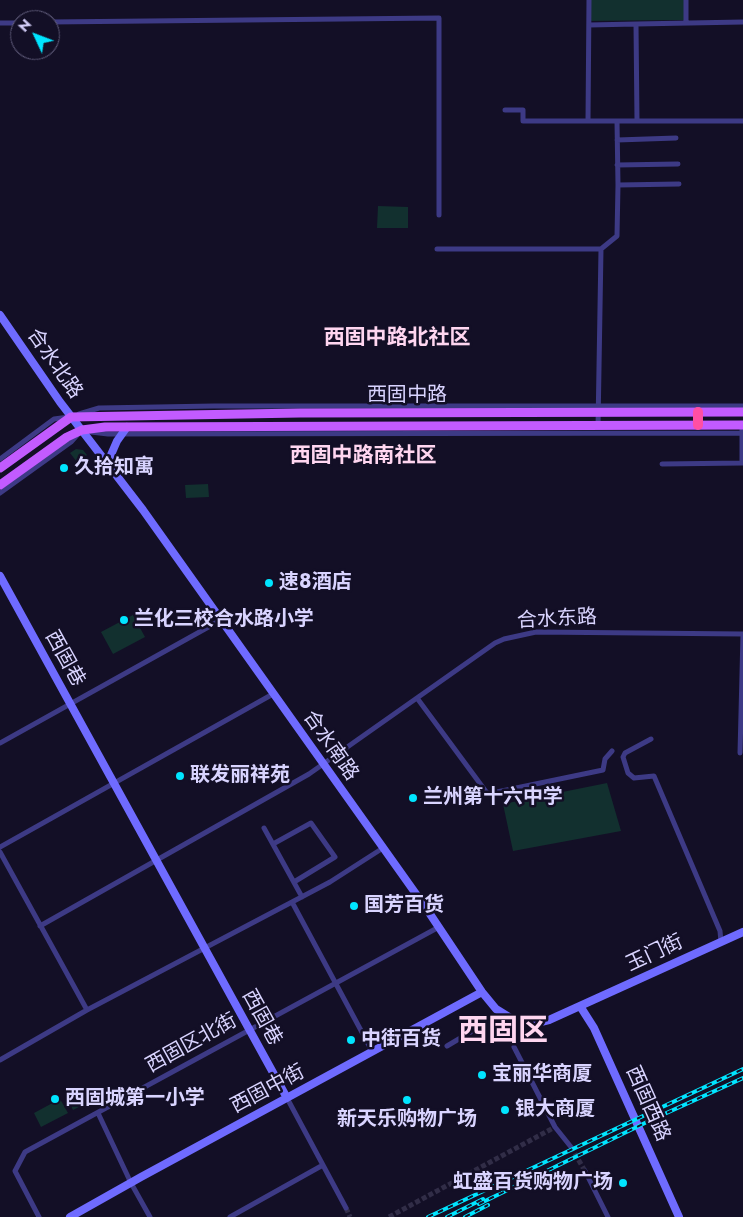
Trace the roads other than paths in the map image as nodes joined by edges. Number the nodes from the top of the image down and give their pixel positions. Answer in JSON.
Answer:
{"nodes":[{"id":1,"x":589,"y":0,"type":"edge"},
{"id":2,"x":686,"y":0,"type":"edge"},
{"id":3,"x":60,"y":22,"type":"edge"},
{"id":4,"x":743,"y":22,"type":"edge"},
{"id":5,"x":686,"y":23,"type":"junction"},
{"id":6,"x":589,"y":24,"type":"junction"},
{"id":7,"x":636,"y":24,"type":"junction"},
{"id":8,"x":505,"y":110,"type":"dead end"},
{"id":9,"x":588,"y":121,"type":"junction"},
{"id":10,"x":617,"y":121,"type":"junction"},
{"id":11,"x":637,"y":121,"type":"junction"},
{"id":12,"x":743,"y":121,"type":"edge"},
{"id":13,"x":676,"y":138,"type":"dead end"},
{"id":14,"x":617,"y":140,"type":"junction"},
{"id":15,"x":678,"y":164,"type":"dead end"},
{"id":16,"x":618,"y":165,"type":"junction"},
{"id":17,"x":679,"y":184,"type":"dead end"},
{"id":18,"x":618,"y":185,"type":"junction"},
{"id":19,"x":439,"y":215,"type":"dead end"},
{"id":20,"x":437,"y":249,"type":"dead end"},
{"id":21,"x":601,"y":249,"type":"junction"},
{"id":22,"x":0,"y":315,"type":"edge"},
{"id":23,"x":743,"y":406,"type":"edge"},
{"id":24,"x":597,"y":409,"type":"junction"},
{"id":25,"x":698,"y":412,"type":"junction"},
{"id":26,"x":743,"y":412,"type":"edge"},
{"id":27,"x":300,"y":413,"type":"junction"},
{"id":28,"x":71,"y":416,"type":"junction"},
{"id":29,"x":698,"y":425,"type":"junction"},
{"id":30,"x":743,"y":425,"type":"edge"},
{"id":31,"x":300,"y":426,"type":"junction"},
{"id":32,"x":127,"y":427,"type":"junction"},
{"id":33,"x":598,"y":429,"type":"junction"},
{"id":34,"x":82,"y":430,"type":"junction"},
{"id":35,"x":743,"y":433,"type":"edge"},
{"id":36,"x":120,"y":434,"type":"junction"},
{"id":37,"x":0,"y":459,"type":"edge"},
{"id":38,"x":742,"y":463,"type":"edge"},
{"id":39,"x":108,"y":464,"type":"junction"},
{"id":40,"x":662,"y":464,"type":"dead end"},
{"id":41,"x":0,"y":468,"type":"edge"},
{"id":42,"x":0,"y":485,"type":"edge"},
{"id":43,"x":0,"y":493,"type":"edge"},
{"id":44,"x":0,"y":576,"type":"edge"},
{"id":45,"x":221,"y":620,"type":"junction"},
{"id":46,"x":743,"y":634,"type":"edge"},
{"id":47,"x":273,"y":694,"type":"junction"},
{"id":48,"x":417,"y":698,"type":"junction"},
{"id":49,"x":69,"y":704,"type":"junction"},
{"id":50,"x":651,"y":739,"type":"dead end"},
{"id":51,"x":0,"y":743,"type":"edge"},
{"id":52,"x":612,"y":751,"type":"dead end"},
{"id":53,"x":740,"y":753,"type":"dead end"},
{"id":54,"x":323,"y":764,"type":"junction"},
{"id":55,"x":113,"y":784,"type":"junction"},
{"id":56,"x":264,"y":828,"type":"dead end"},
{"id":57,"x":273,"y":844,"type":"junction"},
{"id":58,"x":0,"y":847,"type":"edge"},
{"id":59,"x":382,"y":848,"type":"junction"},
{"id":60,"x":0,"y":852,"type":"edge"},
{"id":61,"x":156,"y":861,"type":"junction"},
{"id":62,"x":294,"y":882,"type":"junction"},
{"id":63,"x":302,"y":897,"type":"junction"},
{"id":64,"x":292,"y":902,"type":"junction"},
{"id":65,"x":40,"y":926,"type":"junction"},
{"id":66,"x":440,"y":927,"type":"junction"},
{"id":67,"x":743,"y":932,"type":"edge"},
{"id":68,"x":720,"y":942,"type":"junction"},
{"id":69,"x":205,"y":949,"type":"junction"},
{"id":70,"x":336,"y":983,"type":"junction"},
{"id":71,"x":482,"y":992,"type":"junction"},
{"id":72,"x":580,"y":1006,"type":"junction"},
{"id":73,"x":87,"y":1010,"type":"junction"},
{"id":74,"x":479,"y":1027,"type":"dead end"},
{"id":75,"x":249,"y":1030,"type":"junction"},
{"id":76,"x":447,"y":1046,"type":"dead end"},
{"id":77,"x":514,"y":1047,"type":"dead end"},
{"id":78,"x":372,"y":1051,"type":"junction"},
{"id":79,"x":0,"y":1060,"type":"edge"},
{"id":80,"x":287,"y":1098,"type":"junction"},
{"id":81,"x":98,"y":1113,"type":"junction"},
{"id":82,"x":571,"y":1148,"type":"tunnel mouth"},
{"id":83,"x":323,"y":1165,"type":"junction"},
{"id":84,"x":585,"y":1172,"type":"tunnel mouth"},
{"id":85,"x":131,"y":1183,"type":"junction"},
{"id":86,"x":346,"y":1208,"type":"tunnel mouth"},
{"id":87,"x":39,"y":1217,"type":"edge"},
{"id":88,"x":70,"y":1217,"type":"edge"},
{"id":89,"x":150,"y":1217,"type":"edge"},
{"id":90,"x":230,"y":1217,"type":"edge"},
{"id":91,"x":608,"y":1217,"type":"edge"},
{"id":92,"x":679,"y":1217,"type":"edge"}],
"edges":[{"from":1,"to":6,"type":"street"},
{"from":2,"to":5,"type":"street"},
{"from":3,"to":19,"type":"street"},
{"from":4,"to":5,"type":"street"},
{"from":5,"to":7,"type":"street"},
{"from":6,"to":7,"type":"street"},
{"from":6,"to":9,"type":"street"},
{"from":7,"to":11,"type":"street"},
{"from":8,"to":9,"type":"street"},
{"from":9,"to":10,"type":"street"},
{"from":10,"to":11,"type":"street"},
{"from":10,"to":14,"type":"street"},
{"from":11,"to":12,"type":"street"},
{"from":13,"to":14,"type":"street"},
{"from":14,"to":16,"type":"street"},
{"from":15,"to":16,"type":"street"},
{"from":16,"to":18,"type":"street"},
{"from":17,"to":18,"type":"street"},
{"from":18,"to":21,"type":"street"},
{"from":20,"to":21,"type":"street"},
{"from":21,"to":24,"type":"street"},
{"from":22,"to":28,"type":"street","name":"合水北路"},
{"from":23,"to":24,"type":"street"},
{"from":24,"to":25,"type":"main road","name":"西固中路"},
{"from":24,"to":27,"type":"main road","name":"西固中路"},
{"from":24,"to":28,"type":"street"},
{"from":24,"to":33,"type":"street"},
{"from":25,"to":26,"type":"main road","name":"西固中路"},
{"from":25,"to":29,"type":"highway"},
{"from":27,"to":28,"type":"main road","name":"西固中路"},
{"from":27,"to":31,"type":"main road"},
{"from":28,"to":34,"type":"street","name":"合水北路"},
{"from":28,"to":37,"type":"street"},
{"from":28,"to":41,"type":"main road"},
{"from":29,"to":30,"type":"main road","name":"西固中路"},
{"from":29,"to":33,"type":"main road","name":"西固中路"},
{"from":30,"to":35,"type":"street"},
{"from":31,"to":32,"type":"main road","name":"西固中路"},
{"from":31,"to":33,"type":"main road","name":"西固中路"},
{"from":32,"to":34,"type":"main road","name":"西固中路"},
{"from":32,"to":36,"type":"street"},
{"from":33,"to":35,"type":"street"},
{"from":33,"to":36,"type":"street"},
{"from":34,"to":36,"type":"street"},
{"from":34,"to":39,"type":"street","name":"合水南路"},
{"from":34,"to":42,"type":"main road"},
{"from":34,"to":43,"type":"street"},
{"from":35,"to":38,"type":"street"},
{"from":36,"to":39,"type":"street"},
{"from":38,"to":40,"type":"street"},
{"from":39,"to":45,"type":"street","name":"合水南路"},
{"from":44,"to":49,"type":"street","name":"西固巷"},
{"from":45,"to":47,"type":"street","name":"合水南路"},
{"from":45,"to":49,"type":"street"},
{"from":46,"to":48,"type":"street","name":"合水东路"},
{"from":46,"to":53,"type":"street"},
{"from":47,"to":54,"type":"street","name":"合水南路"},
{"from":47,"to":55,"type":"street"},
{"from":48,"to":52,"type":"street"},
{"from":48,"to":54,"type":"street","name":"合水东路"},
{"from":49,"to":51,"type":"street"},
{"from":49,"to":55,"type":"street","name":"西固巷"},
{"from":50,"to":68,"type":"street"},
{"from":54,"to":59,"type":"street","name":"合水南路"},
{"from":54,"to":61,"type":"street","name":"合水东路"},
{"from":55,"to":58,"type":"street"},
{"from":55,"to":61,"type":"street","name":"西固巷"},
{"from":56,"to":57,"type":"street"},
{"from":57,"to":62,"type":"street"},
{"from":57,"to":62,"type":"street"},
{"from":59,"to":63,"type":"street"},
{"from":59,"to":66,"type":"street","name":"合水南路"},
{"from":60,"to":65,"type":"street"},
{"from":61,"to":65,"type":"street"},
{"from":61,"to":69,"type":"street","name":"西固巷"},
{"from":62,"to":63,"type":"street"},
{"from":63,"to":64,"type":"street"},
{"from":64,"to":69,"type":"street"},
{"from":64,"to":70,"type":"street"},
{"from":65,"to":73,"type":"street"},
{"from":66,"to":70,"type":"street","name":"西固区北街"},
{"from":66,"to":71,"type":"street","name":"合水南路"},
{"from":67,"to":68,"type":"street","name":"玉门街"},
{"from":68,"to":72,"type":"street","name":"玉门街"},
{"from":69,"to":73,"type":"street"},
{"from":69,"to":75,"type":"street","name":"西固巷"},
{"from":70,"to":75,"type":"street","name":"西固区北街"},
{"from":70,"to":78,"type":"street"},
{"from":71,"to":72,"type":"street","name":"合水南路"},
{"from":71,"to":78,"type":"street","name":"西固中街"},
{"from":72,"to":92,"type":"street","name":"西固西路"},
{"from":73,"to":79,"type":"street"},
{"from":74,"to":76,"type":"street"},
{"from":75,"to":80,"type":"street","name":"西固巷"},
{"from":75,"to":81,"type":"street","name":"西固区北街"},
{"from":77,"to":82,"type":"street"},
{"from":78,"to":80,"type":"street","name":"西固中街"},
{"from":80,"to":83,"type":"street","name":"西固巷"},
{"from":80,"to":85,"type":"street","name":"西固中街"},
{"from":81,"to":85,"type":"street"},
{"from":81,"to":87,"type":"street","name":"西固区北街"},
{"from":83,"to":86,"type":"street","name":"西固巷"},
{"from":83,"to":90,"type":"street"},
{"from":84,"to":91,"type":"street"},
{"from":85,"to":88,"type":"street","name":"西固中街"},
{"from":85,"to":89,"type":"street"}]}
